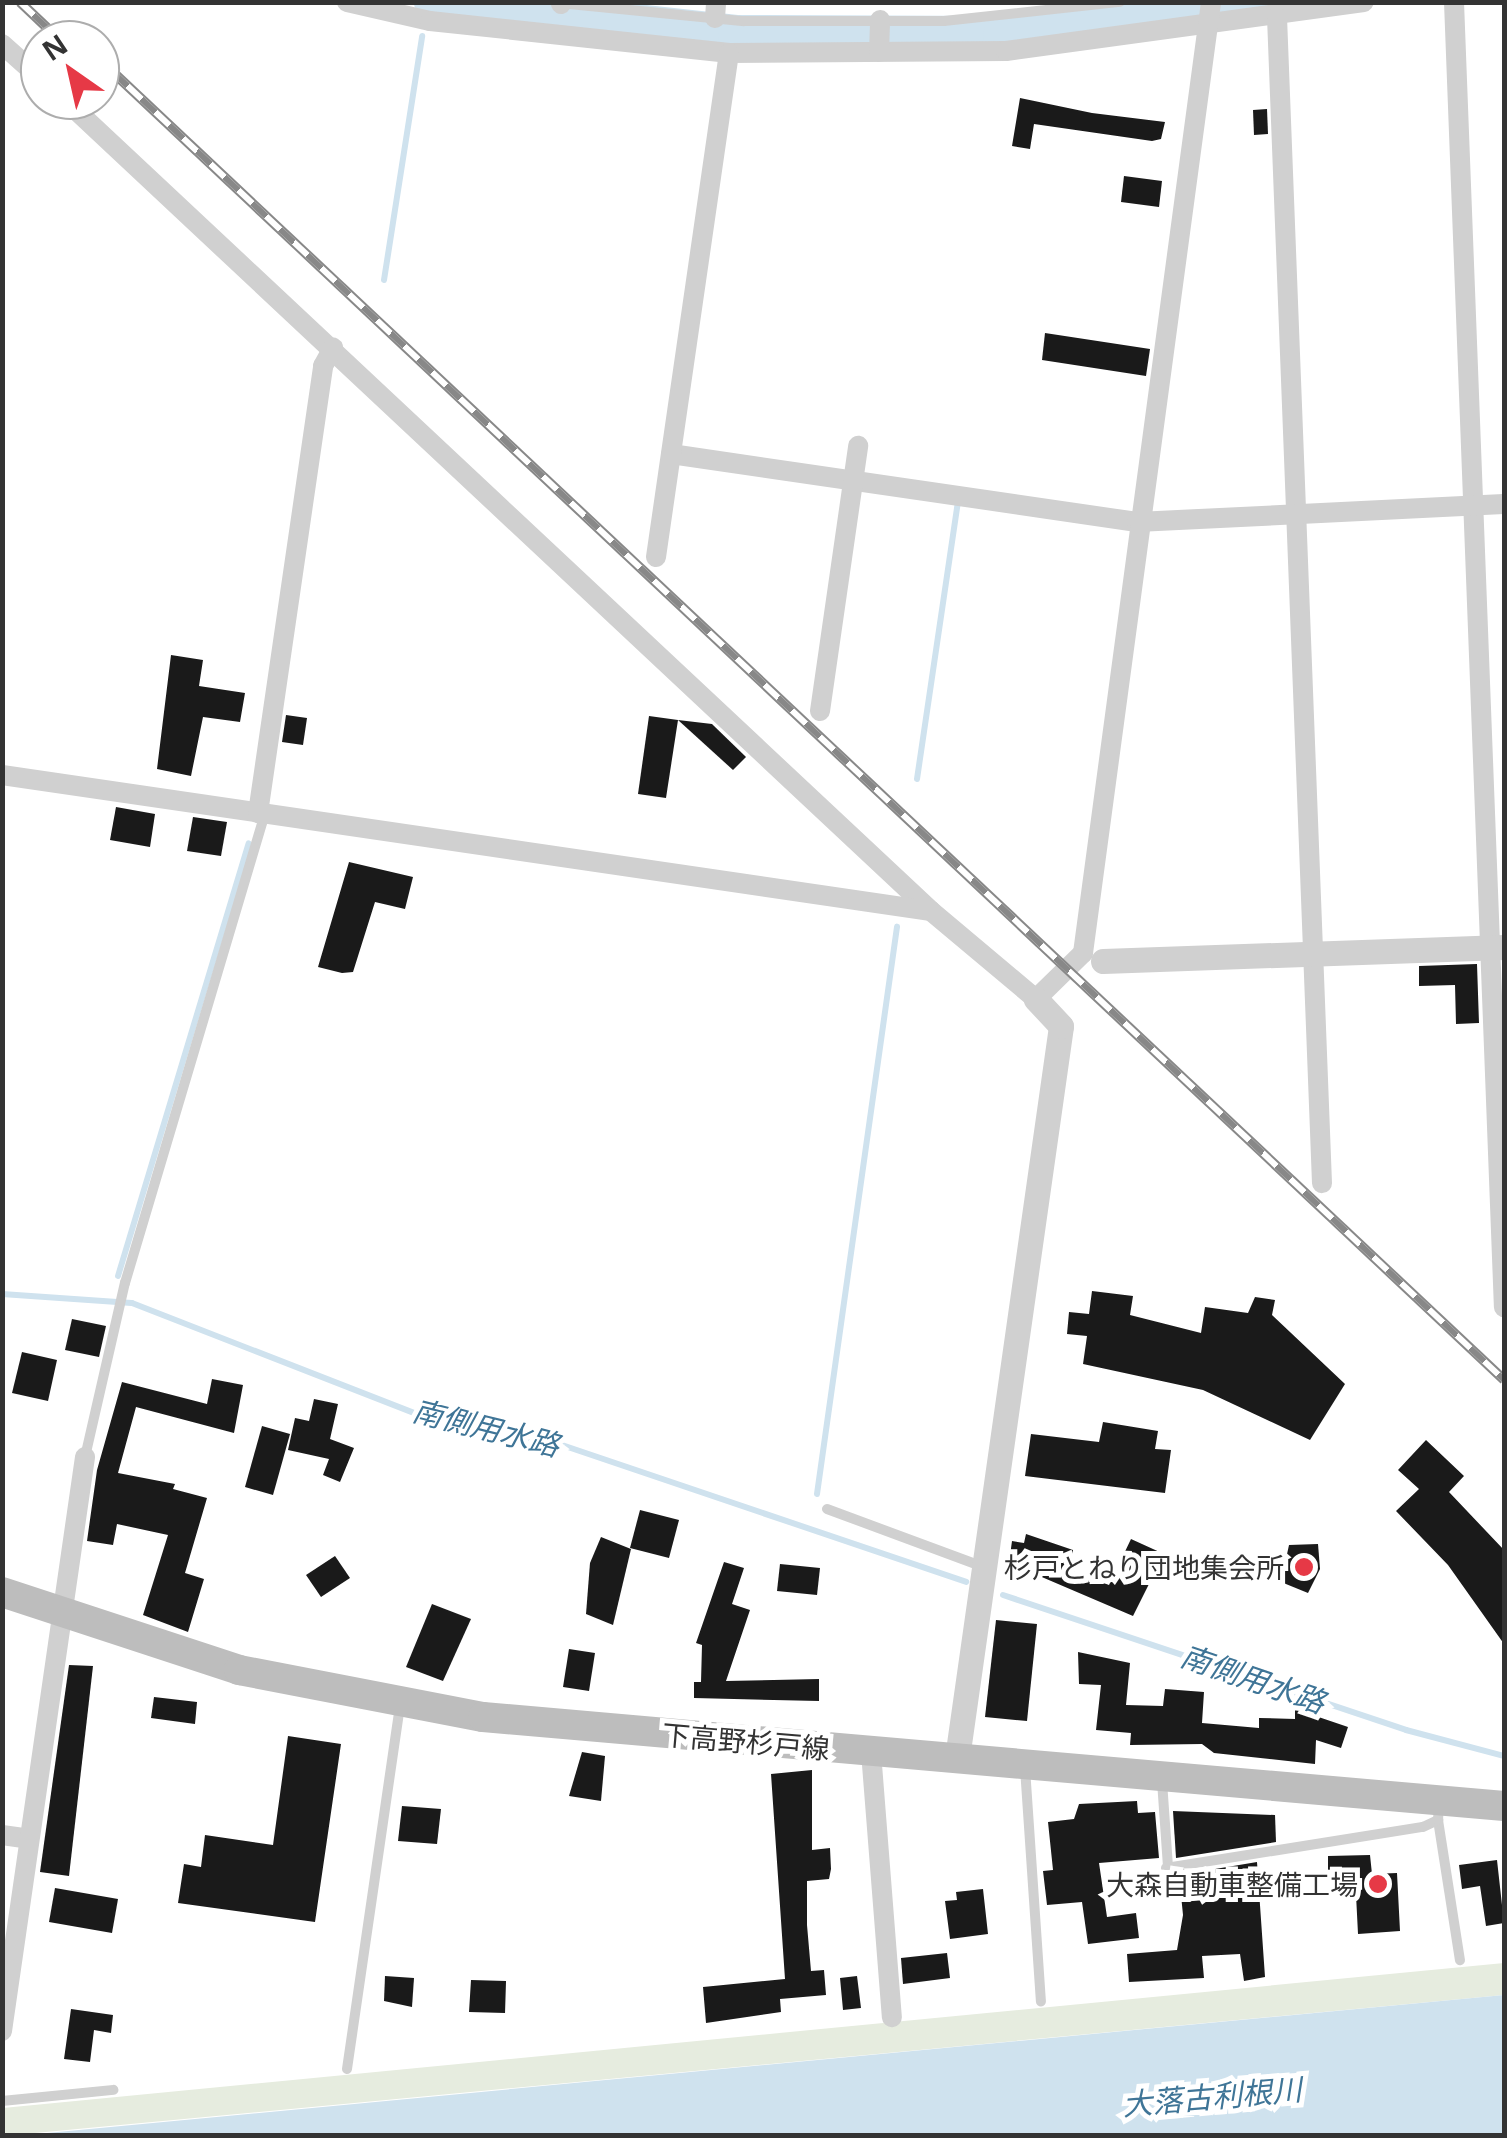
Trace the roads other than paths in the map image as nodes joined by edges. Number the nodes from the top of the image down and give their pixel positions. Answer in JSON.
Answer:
{"nodes":[{"id":1,"x":347,"y":2,"type":"edge"},
{"id":2,"x":554,"y":2,"type":"edge"},
{"id":3,"x":1120,"y":2,"type":"edge"},
{"id":4,"x":1211,"y":2,"type":"edge"},
{"id":5,"x":1364,"y":2,"type":"edge"},
{"id":6,"x":1454,"y":2,"type":"edge"},
{"id":7,"x":562,"y":3,"type":"edge"},
{"id":8,"x":716,"y":10,"type":"edge"},
{"id":9,"x":1277,"y":17,"type":"junction"},
{"id":10,"x":880,"y":20,"type":"junction"},
{"id":11,"x":1209,"y":28,"type":"junction"},
{"id":12,"x":879,"y":52,"type":"junction"},
{"id":13,"x":729,"y":54,"type":"junction"},
{"id":14,"x":86,"y":120,"type":"edge"},
{"id":15,"x":333,"y":348,"type":"junction"},
{"id":16,"x":858,"y":446,"type":"dead end"},
{"id":17,"x":671,"y":454,"type":"junction"},
{"id":18,"x":853,"y":480,"type":"junction"},
{"id":19,"x":1504,"y":504,"type":"edge"},
{"id":20,"x":1473,"y":505,"type":"junction"},
{"id":21,"x":1296,"y":513,"type":"junction"},
{"id":22,"x":1137,"y":522,"type":"junction"},
{"id":23,"x":656,"y":557,"type":"dead end"},
{"id":24,"x":820,"y":711,"type":"dead end"},
{"id":25,"x":2,"y":775,"type":"edge"},
{"id":26,"x":262,"y":814,"type":"junction"},
{"id":27,"x":931,"y":911,"type":"junction"},
{"id":28,"x":1498,"y":947,"type":"edge"},
{"id":29,"x":1313,"y":954,"type":"junction"},
{"id":30,"x":1093,"y":957,"type":"junction"},
{"id":31,"x":1036,"y":1000,"type":"junction"},
{"id":32,"x":1322,"y":1183,"type":"dead end"},
{"id":33,"x":1504,"y":1307,"type":"edge"},
{"id":34,"x":85,"y":1457,"type":"joint"},
{"id":35,"x":827,"y":1509,"type":"dead end"},
{"id":36,"x":985,"y":1568,"type":"junction"},
{"id":37,"x":2,"y":1592,"type":"edge"},
{"id":38,"x":62,"y":1611,"type":"junction"},
{"id":39,"x":400,"y":1704,"type":"junction"},
{"id":40,"x":871,"y":1752,"type":"junction"},
{"id":41,"x":957,"y":1758,"type":"junction"},
{"id":42,"x":1025,"y":1767,"type":"junction"},
{"id":43,"x":1162,"y":1781,"type":"junction"},
{"id":44,"x":1504,"y":1806,"type":"edge"},
{"id":45,"x":1438,"y":1812,"type":"junction"},
{"id":46,"x":2,"y":1835,"type":"edge"},
{"id":47,"x":29,"y":1839,"type":"junction"},
{"id":48,"x":1166,"y":1868,"type":"junction"},
{"id":49,"x":1170,"y":1894,"type":"dead end"},
{"id":50,"x":1460,"y":1960,"type":"dead end"},
{"id":51,"x":7,"y":1965,"type":"edge"},
{"id":52,"x":1041,"y":2002,"type":"dead end"},
{"id":53,"x":892,"y":2017,"type":"dead end"},
{"id":54,"x":2,"y":2030,"type":"edge"},
{"id":55,"x":347,"y":2069,"type":"dead end"},
{"id":56,"x":113,"y":2090,"type":"dead end"},
{"id":57,"x":2,"y":2101,"type":"edge"}],
"edges":[{"from":1,"to":13,"type":"street"},
{"from":2,"to":7,"type":"lane"},
{"from":3,"to":10,"type":"lane"},
{"from":4,"to":11,"type":"street"},
{"from":5,"to":9,"type":"street"},
{"from":6,"to":20,"type":"street"},
{"from":7,"to":8,"type":"lane"},
{"from":8,"to":10,"type":"lane"},
{"from":9,"to":11,"type":"street"},
{"from":9,"to":21,"type":"street"},
{"from":10,"to":12,"type":"street"},
{"from":11,"to":12,"type":"street"},
{"from":11,"to":22,"type":"street"},
{"from":12,"to":13,"type":"street"},
{"from":13,"to":17,"type":"street"},
{"from":14,"to":15,"type":"street"},
{"from":15,"to":26,"type":"street"},
{"from":15,"to":27,"type":"street"},
{"from":16,"to":18,"type":"street"},
{"from":17,"to":18,"type":"street"},
{"from":17,"to":23,"type":"street"},
{"from":18,"to":22,"type":"street"},
{"from":18,"to":24,"type":"street"},
{"from":19,"to":20,"type":"street"},
{"from":20,"to":21,"type":"street"},
{"from":20,"to":28,"type":"street"},
{"from":21,"to":22,"type":"street"},
{"from":21,"to":29,"type":"street"},
{"from":22,"to":30,"type":"street"},
{"from":25,"to":26,"type":"street"},
{"from":26,"to":27,"type":"street"},
{"from":26,"to":34,"type":"lane"},
{"from":27,"to":31,"type":"street"},
{"from":28,"to":29,"type":"street"},
{"from":28,"to":33,"type":"street"},
{"from":29,"to":30,"type":"street"},
{"from":29,"to":32,"type":"street"},
{"from":30,"to":31,"type":"street"},
{"from":31,"to":36,"type":"street"},
{"from":34,"to":38,"type":"street"},
{"from":35,"to":36,"type":"lane"},
{"from":36,"to":41,"type":"street"},
{"from":37,"to":38,"type":"main road","name":"下高野杉戸線"},
{"from":38,"to":39,"type":"main road","name":"下高野杉戸線"},
{"from":38,"to":47,"type":"street"},
{"from":39,"to":40,"type":"main road","name":"下高野杉戸線"},
{"from":39,"to":55,"type":"lane"},
{"from":40,"to":41,"type":"main road","name":"下高野杉戸線"},
{"from":40,"to":53,"type":"street"},
{"from":41,"to":42,"type":"main road","name":"下高野杉戸線"},
{"from":42,"to":43,"type":"main road","name":"下高野杉戸線"},
{"from":42,"to":52,"type":"lane"},
{"from":43,"to":45,"type":"main road","name":"下高野杉戸線"},
{"from":43,"to":48,"type":"lane"},
{"from":44,"to":45,"type":"main road","name":"下高野杉戸線"},
{"from":45,"to":48,"type":"lane"},
{"from":45,"to":50,"type":"lane"},
{"from":46,"to":47,"type":"street"},
{"from":47,"to":51,"type":"street"},
{"from":48,"to":49,"type":"lane"},
{"from":51,"to":54,"type":"street"},
{"from":56,"to":57,"type":"lane"}]}
